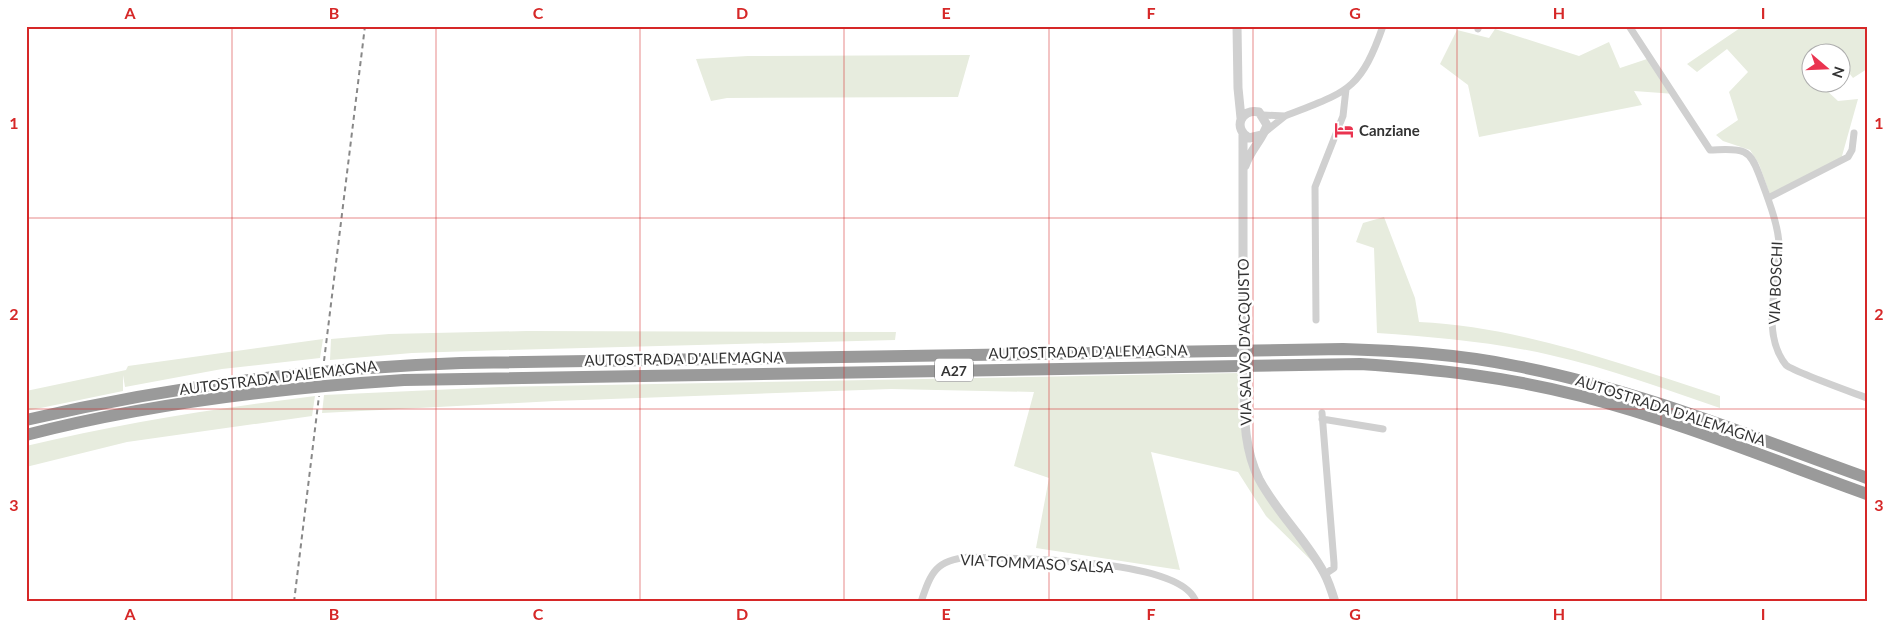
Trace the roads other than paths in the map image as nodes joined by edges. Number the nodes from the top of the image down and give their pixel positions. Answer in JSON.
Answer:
{"nodes":[{"id":1,"x":1237,"y":26,"type":"edge"},
{"id":2,"x":1383,"y":26,"type":"edge"},
{"id":3,"x":1629,"y":26,"type":"edge"},
{"id":4,"x":1238,"y":88,"type":"junction"},
{"id":5,"x":1346,"y":89,"type":"junction"},
{"id":6,"x":1259,"y":113,"type":"junction"},
{"id":7,"x":1285,"y":116,"type":"junction"},
{"id":8,"x":1241,"y":118,"type":"junction"},
{"id":9,"x":1264,"y":133,"type":"junction"},
{"id":10,"x":1854,"y":133,"type":"dead end"},
{"id":11,"x":1244,"y":135,"type":"junction"},
{"id":12,"x":1242,"y":178,"type":"junction"},
{"id":13,"x":1768,"y":198,"type":"junction"},
{"id":14,"x":1316,"y":320,"type":"dead end"},
{"id":15,"x":1867,"y":398,"type":"edge"},
{"id":16,"x":26,"y":420,"type":"edge"},
{"id":17,"x":1383,"y":429,"type":"dead end"},
{"id":18,"x":26,"y":436,"type":"edge"},
{"id":19,"x":1867,"y":478,"type":"edge"},
{"id":20,"x":1867,"y":494,"type":"edge"},
{"id":21,"x":1325,"y":574,"type":"junction"},
{"id":22,"x":922,"y":602,"type":"edge"},
{"id":23,"x":1196,"y":602,"type":"edge"},
{"id":24,"x":1335,"y":602,"type":"edge"}],
"edges":[{"from":1,"to":4,"type":"street","name":"VIA SALVO D'ACQUISTO"},
{"from":2,"to":5,"type":"street"},
{"from":3,"to":13,"type":"street","name":"VIA BOSCHI"},
{"from":4,"to":6,"type":"street"},
{"from":4,"to":8,"type":"street","name":"VIA SALVO D'ACQUISTO"},
{"from":5,"to":7,"type":"street"},
{"from":5,"to":14,"type":"street"},
{"from":6,"to":7,"type":"street"},
{"from":6,"to":8,"type":"street"},
{"from":6,"to":9,"type":"street"},
{"from":7,"to":9,"type":"street"},
{"from":8,"to":11,"type":"street","name":"VIA SALVO D'ACQUISTO"},
{"from":9,"to":11,"type":"street"},
{"from":9,"to":12,"type":"street","name":"VIA SALVO D'ACQUISTO"},
{"from":10,"to":13,"type":"street"},
{"from":11,"to":12,"type":"street","name":"VIA SALVO D'ACQUISTO"},
{"from":12,"to":21,"type":"street","name":"VIA SALVO D'ACQUISTO","bridge":true},
{"from":13,"to":15,"type":"street","name":"VIA BOSCHI"},
{"from":16,"to":19,"type":"highway","name":"AUTOSTRADA D'ALEMAGNA","number":"A27"},
{"from":17,"to":21,"type":"street"},
{"from":18,"to":20,"type":"highway","name":"AUTOSTRADA D'ALEMAGNA","number":"A27"},
{"from":21,"to":24,"type":"street","name":"VIA SALVO D'ACQUISTO"},
{"from":22,"to":23,"type":"street","name":"VIA TOMMASO SALSA"}]}
